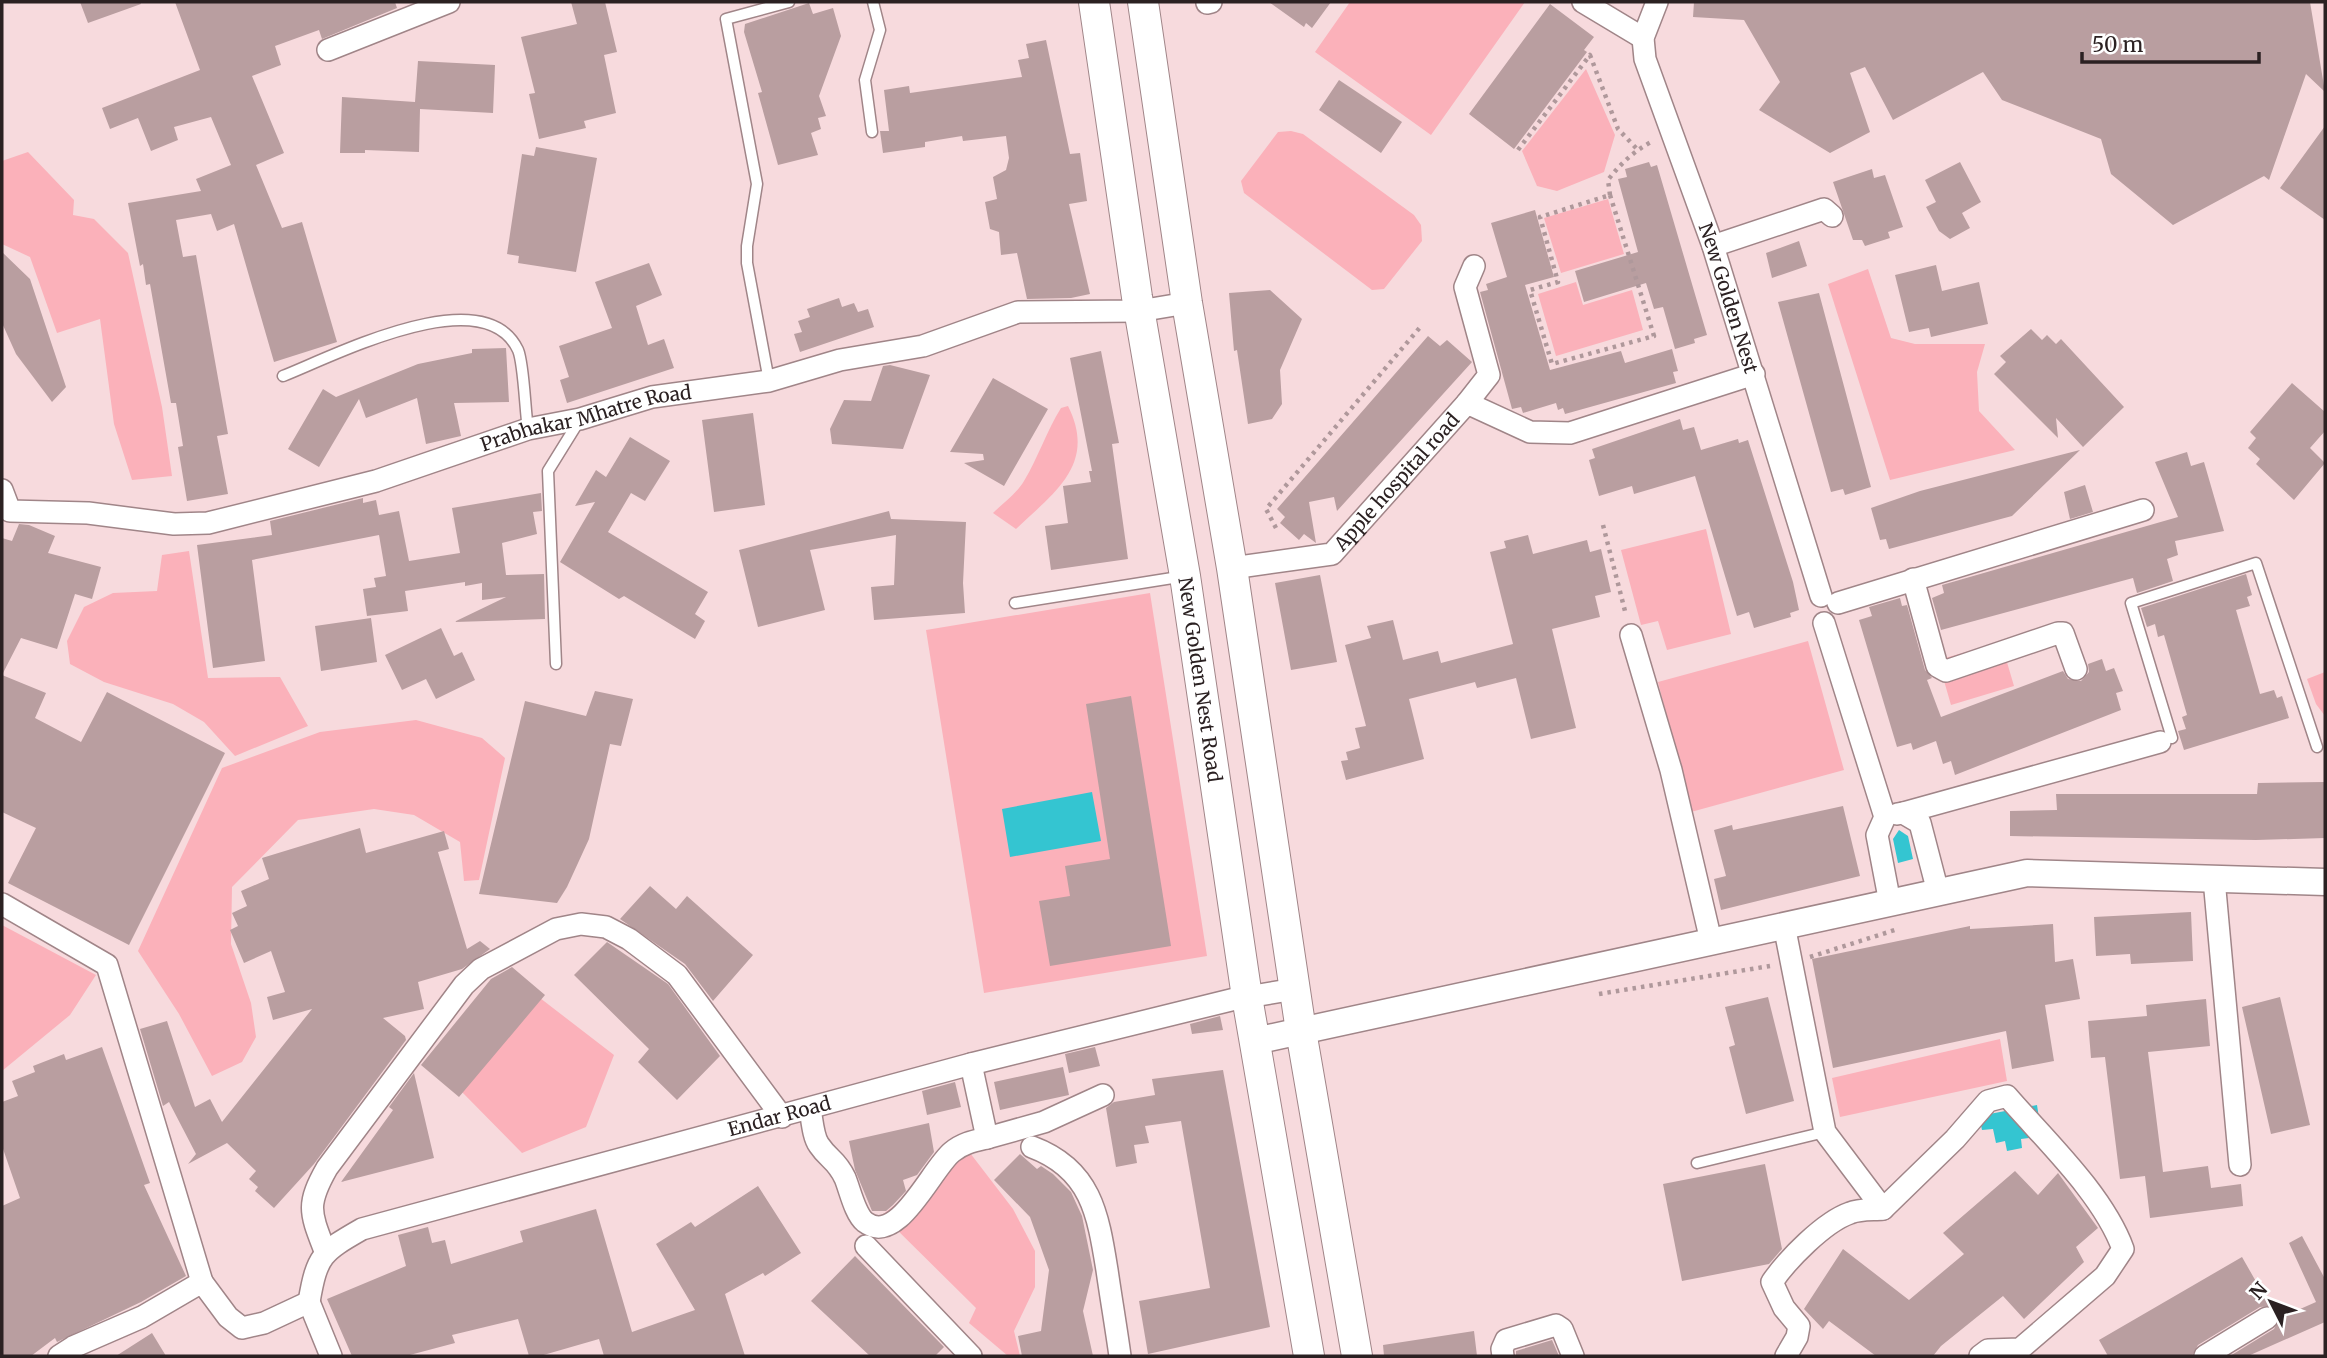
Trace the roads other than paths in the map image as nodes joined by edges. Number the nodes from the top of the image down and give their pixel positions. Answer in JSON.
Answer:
{"nodes":[{"id":1,"x":449,"y":2,"type":"edge"},
{"id":2,"x":789,"y":2,"type":"edge"},
{"id":3,"x":873,"y":2,"type":"edge"},
{"id":4,"x":1094,"y":2,"type":"edge"},
{"id":5,"x":1143,"y":2,"type":"edge"},
{"id":6,"x":1583,"y":2,"type":"edge"},
{"id":7,"x":1657,"y":2,"type":"edge"},
{"id":8,"x":423,"y":6,"type":"edge"},
{"id":9,"x":1643,"y":38,"type":"junction"},
{"id":10,"x":328,"y":50,"type":"dead end"},
{"id":11,"x":872,"y":132,"type":"dead end"},
{"id":12,"x":1832,"y":216,"type":"dead end"},
{"id":13,"x":1713,"y":246,"type":"junction"},
{"id":14,"x":1474,"y":265,"type":"dead end"},
{"id":15,"x":1186,"y":303,"type":"junction"},
{"id":16,"x":1139,"y":311,"type":"junction"},
{"id":17,"x":1754,"y":374,"type":"junction"},
{"id":18,"x":283,"y":376,"type":"dead end"},
{"id":19,"x":769,"y":382,"type":"junction"},
{"id":20,"x":1467,"y":403,"type":"junction"},
{"id":21,"x":580,"y":419,"type":"junction"},
{"id":22,"x":528,"y":429,"type":"junction"},
{"id":23,"x":2,"y":490,"type":"edge"},
{"id":24,"x":2132,"y":508,"type":"dead end"},
{"id":25,"x":1232,"y":568,"type":"junction"},
{"id":26,"x":1185,"y":576,"type":"junction"},
{"id":27,"x":1913,"y":579,"type":"junction"},
{"id":28,"x":1830,"y":600,"type":"junction"},
{"id":29,"x":1015,"y":603,"type":"dead end"},
{"id":30,"x":1630,"y":629,"type":"road end"},
{"id":31,"x":556,"y":664,"type":"dead end"},
{"id":32,"x":2076,"y":669,"type":"dead end"},
{"id":33,"x":2166,"y":740,"type":"joint"},
{"id":34,"x":2316,"y":747,"type":"dead end"},
{"id":35,"x":1894,"y":815,"type":"junction"},
{"id":36,"x":2214,"y":879,"type":"junction"},
{"id":37,"x":2325,"y":882,"type":"edge"},
{"id":38,"x":1938,"y":892,"type":"junction"},
{"id":39,"x":1890,"y":903,"type":"junction"},
{"id":40,"x":2,"y":904,"type":"edge"},
{"id":41,"x":1784,"y":925,"type":"junction"},
{"id":42,"x":1711,"y":941,"type":"junction"},
{"id":43,"x":1295,"y":989,"type":"junction"},
{"id":44,"x":1247,"y":997,"type":"junction"},
{"id":45,"x":1301,"y":1031,"type":"junction"},
{"id":46,"x":1255,"y":1041,"type":"junction"},
{"id":47,"x":971,"y":1064,"type":"junction"},
{"id":48,"x":1103,"y":1095,"type":"dead end"},
{"id":49,"x":810,"y":1109,"type":"junction"},
{"id":50,"x":782,"y":1116,"type":"junction"},
{"id":51,"x":1825,"y":1132,"type":"junction"},
{"id":52,"x":987,"y":1138,"type":"junction"},
{"id":53,"x":1032,"y":1147,"type":"dead end"},
{"id":54,"x":1697,"y":1163,"type":"dead end"},
{"id":55,"x":2239,"y":1165,"type":"dead end"},
{"id":56,"x":1883,"y":1209,"type":"junction"},
{"id":57,"x":866,"y":1246,"type":"dead end"},
{"id":58,"x":325,"y":1251,"type":"junction"},
{"id":59,"x":202,"y":1282,"type":"junction"},
{"id":60,"x":309,"y":1302,"type":"junction"},
{"id":61,"x":2267,"y":1318,"type":"dead end"},
{"id":62,"x":969,"y":1355,"type":"edge"},
{"id":63,"x":59,"y":1356,"type":"edge"},
{"id":64,"x":331,"y":1356,"type":"edge"},
{"id":65,"x":1120,"y":1356,"type":"edge"},
{"id":66,"x":1309,"y":1356,"type":"edge"},
{"id":67,"x":1357,"y":1356,"type":"edge"},
{"id":68,"x":1503,"y":1356,"type":"edge"},
{"id":69,"x":1573,"y":1356,"type":"edge"},
{"id":70,"x":1786,"y":1356,"type":"edge"},
{"id":71,"x":1980,"y":1356,"type":"edge"},
{"id":72,"x":2205,"y":1356,"type":"edge"}],
"edges":[{"from":1,"to":8,"type":"street"},
{"from":2,"to":19,"type":"lane"},
{"from":3,"to":11,"type":"lane"},
{"from":4,"to":16,"type":"main road","name":"New Golden Nest Road"},
{"from":5,"to":15,"type":"main road"},
{"from":6,"to":9,"type":"street"},
{"from":7,"to":9,"type":"street"},
{"from":8,"to":10,"type":"street"},
{"from":9,"to":13,"type":"street","name":"New Golden Nest"},
{"from":12,"to":13,"type":"street"},
{"from":13,"to":17,"type":"street","name":"New Golden Nest"},
{"from":14,"to":20,"type":"street"},
{"from":15,"to":16,"type":"street","name":"Prabhakar Mhatre Road"},
{"from":15,"to":25,"type":"main road"},
{"from":16,"to":19,"type":"street","name":"Prabhakar Mhatre Road"},
{"from":16,"to":26,"type":"main road","name":"New Golden Nest Road"},
{"from":17,"to":20,"type":"street","name":"Apple hospital road"},
{"from":17,"to":28,"type":"street","name":"New Golden Nest"},
{"from":18,"to":22,"type":"lane"},
{"from":19,"to":21,"type":"street","name":"Prabhakar Mhatre Road"},
{"from":20,"to":25,"type":"street","name":"Apple hospital road"},
{"from":21,"to":22,"type":"street","name":"Prabhakar Mhatre Road"},
{"from":21,"to":31,"type":"lane"},
{"from":22,"to":23,"type":"street","name":"Prabhakar Mhatre Road"},
{"from":24,"to":27,"type":"street"},
{"from":25,"to":43,"type":"main road"},
{"from":26,"to":29,"type":"lane"},
{"from":26,"to":44,"type":"main road","name":"New Golden Nest Road"},
{"from":27,"to":28,"type":"street"},
{"from":27,"to":32,"type":"street"},
{"from":28,"to":35,"type":"street"},
{"from":30,"to":42,"type":"street"},
{"from":33,"to":34,"type":"lane"},
{"from":33,"to":35,"type":"street"},
{"from":35,"to":38,"type":"street"},
{"from":35,"to":39,"type":"street"},
{"from":36,"to":37,"type":"street"},
{"from":36,"to":38,"type":"street"},
{"from":36,"to":55,"type":"street"},
{"from":38,"to":39,"type":"street"},
{"from":39,"to":41,"type":"street"},
{"from":40,"to":59,"type":"street"},
{"from":41,"to":42,"type":"street"},
{"from":41,"to":51,"type":"street"},
{"from":42,"to":45,"type":"street"},
{"from":43,"to":44,"type":"street","name":"Endar Road"},
{"from":43,"to":45,"type":"main road"},
{"from":44,"to":46,"type":"main road","name":"New Golden Nest Road"},
{"from":44,"to":47,"type":"street","name":"Endar Road"},
{"from":45,"to":46,"type":"street"},
{"from":45,"to":67,"type":"main road"},
{"from":46,"to":66,"type":"main road","name":"New Golden Nest Road"},
{"from":47,"to":49,"type":"street","name":"Endar Road"},
{"from":47,"to":52,"type":"street"},
{"from":48,"to":52,"type":"street"},
{"from":49,"to":50,"type":"street","name":"Endar Road"},
{"from":49,"to":52,"type":"street"},
{"from":50,"to":58,"type":"street","name":"Endar Road"},
{"from":50,"to":58,"type":"street"},
{"from":51,"to":54,"type":"lane"},
{"from":51,"to":56,"type":"street"},
{"from":53,"to":65,"type":"street"},
{"from":56,"to":70,"type":"street"},
{"from":56,"to":71,"type":"street"},
{"from":57,"to":62,"type":"street"},
{"from":58,"to":60,"type":"street"},
{"from":59,"to":60,"type":"street"},
{"from":59,"to":63,"type":"street"},
{"from":60,"to":64,"type":"street"},
{"from":61,"to":72,"type":"street"},
{"from":68,"to":69,"type":"street"}]}
